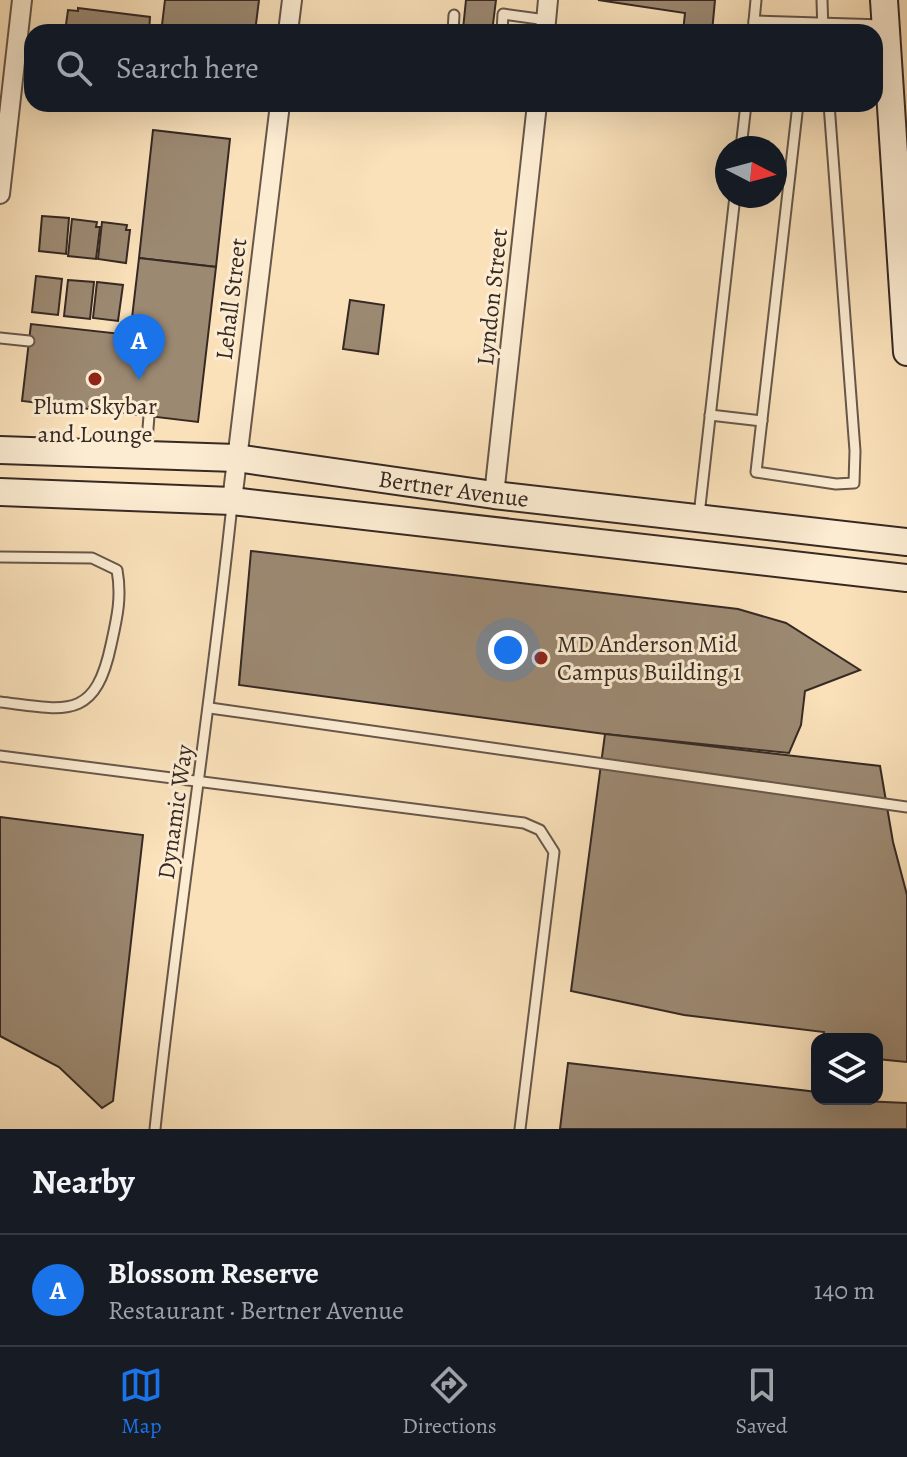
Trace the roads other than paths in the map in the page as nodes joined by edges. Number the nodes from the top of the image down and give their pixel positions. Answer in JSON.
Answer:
{"nodes":[{"id":1,"x":22,"y":0,"type":"edge"},
{"id":2,"x":292,"y":0,"type":"edge"},
{"id":3,"x":548,"y":0,"type":"edge"},
{"id":4,"x":756,"y":0,"type":"edge"},
{"id":5,"x":822,"y":0,"type":"edge"},
{"id":6,"x":890,"y":8,"type":"edge"},
{"id":7,"x":454,"y":15,"type":"dead end"},
{"id":8,"x":289,"y":24,"type":"edge"},
{"id":9,"x":453,"y":24,"type":"edge"},
{"id":10,"x":502,"y":24,"type":"edge"},
{"id":11,"x":539,"y":24,"type":"edge"},
{"id":12,"x":546,"y":24,"type":"edge"},
{"id":13,"x":754,"y":24,"type":"edge"},
{"id":14,"x":823,"y":24,"type":"edge"},
{"id":15,"x":836,"y":24,"type":"edge"},
{"id":16,"x":279,"y":112,"type":"edge"},
{"id":17,"x":536,"y":112,"type":"edge"},
{"id":18,"x":745,"y":112,"type":"edge"},
{"id":19,"x":797,"y":112,"type":"edge"},
{"id":20,"x":830,"y":112,"type":"edge"},
{"id":21,"x":742,"y":136,"type":"edge"},
{"id":22,"x":0,"y":194,"type":"edge"},
{"id":23,"x":734,"y":208,"type":"edge"},
{"id":24,"x":0,"y":338,"type":"edge"},
{"id":25,"x":29,"y":341,"type":"dead end"},
{"id":26,"x":907,"y":352,"type":"edge"},
{"id":27,"x":710,"y":415,"type":"junction"},
{"id":28,"x":149,"y":416,"type":"dead end"},
{"id":29,"x":762,"y":421,"type":"junction"},
{"id":30,"x":0,"y":450,"type":"edge"},
{"id":31,"x":146,"y":455,"type":"junction"},
{"id":32,"x":236,"y":458,"type":"junction"},
{"id":33,"x":0,"y":492,"type":"edge"},
{"id":34,"x":494,"y":495,"type":"junction"},
{"id":35,"x":232,"y":501,"type":"junction"},
{"id":36,"x":698,"y":518,"type":"junction"},
{"id":37,"x":747,"y":524,"type":"junction"},
{"id":38,"x":539,"y":534,"type":"junction"},
{"id":39,"x":907,"y":542,"type":"edge"},
{"id":40,"x":0,"y":557,"type":"edge"},
{"id":41,"x":907,"y":578,"type":"edge"},
{"id":42,"x":0,"y":702,"type":"edge"},
{"id":43,"x":210,"y":708,"type":"junction"},
{"id":44,"x":0,"y":756,"type":"edge"},
{"id":45,"x":199,"y":780,"type":"junction"},
{"id":46,"x":907,"y":807,"type":"edge"},
{"id":47,"x":155,"y":1129,"type":"edge"},
{"id":48,"x":520,"y":1129,"type":"edge"}],
"edges":[{"from":1,"to":22,"type":"street"},
{"from":2,"to":8,"type":"street"},
{"from":3,"to":12,"type":"street"},
{"from":4,"to":13,"type":"lane"},
{"from":5,"to":14,"type":"lane"},
{"from":6,"to":15,"type":"lane"},
{"from":6,"to":26,"type":"street"},
{"from":7,"to":9,"type":"lane"},
{"from":10,"to":11,"type":"lane"},
{"from":16,"to":32,"type":"street","name":"Lehall Street"},
{"from":17,"to":34,"type":"street","name":"Lyndon Street"},
{"from":18,"to":21,"type":"lane"},
{"from":19,"to":29,"type":"lane"},
{"from":20,"to":29,"type":"lane"},
{"from":23,"to":27,"type":"lane"},
{"from":24,"to":25,"type":"lane"},
{"from":27,"to":29,"type":"lane"},
{"from":27,"to":36,"type":"lane"},
{"from":28,"to":31,"type":"lane"},
{"from":30,"to":31,"type":"street","name":"Bertner Avenue"},
{"from":31,"to":32,"type":"street","name":"Bertner Avenue"},
{"from":32,"to":34,"type":"street","name":"Bertner Avenue"},
{"from":32,"to":35,"type":"street","name":"Lehall Street"},
{"from":33,"to":35,"type":"street","name":"Bertner Avenue"},
{"from":34,"to":36,"type":"street","name":"Bertner Avenue"},
{"from":35,"to":38,"type":"street","name":"Bertner Avenue"},
{"from":35,"to":43,"type":"lane","name":"Dynamic Way"},
{"from":36,"to":37,"type":"street","name":"Bertner Avenue"},
{"from":37,"to":38,"type":"street"},
{"from":37,"to":39,"type":"street","name":"Bertner Avenue"},
{"from":38,"to":41,"type":"street","name":"Bertner Avenue"},
{"from":40,"to":42,"type":"lane"},
{"from":43,"to":45,"type":"lane","name":"Dynamic Way"},
{"from":43,"to":46,"type":"lane"},
{"from":44,"to":45,"type":"lane"},
{"from":45,"to":47,"type":"lane","name":"Dynamic Way"},
{"from":45,"to":48,"type":"lane"}]}
